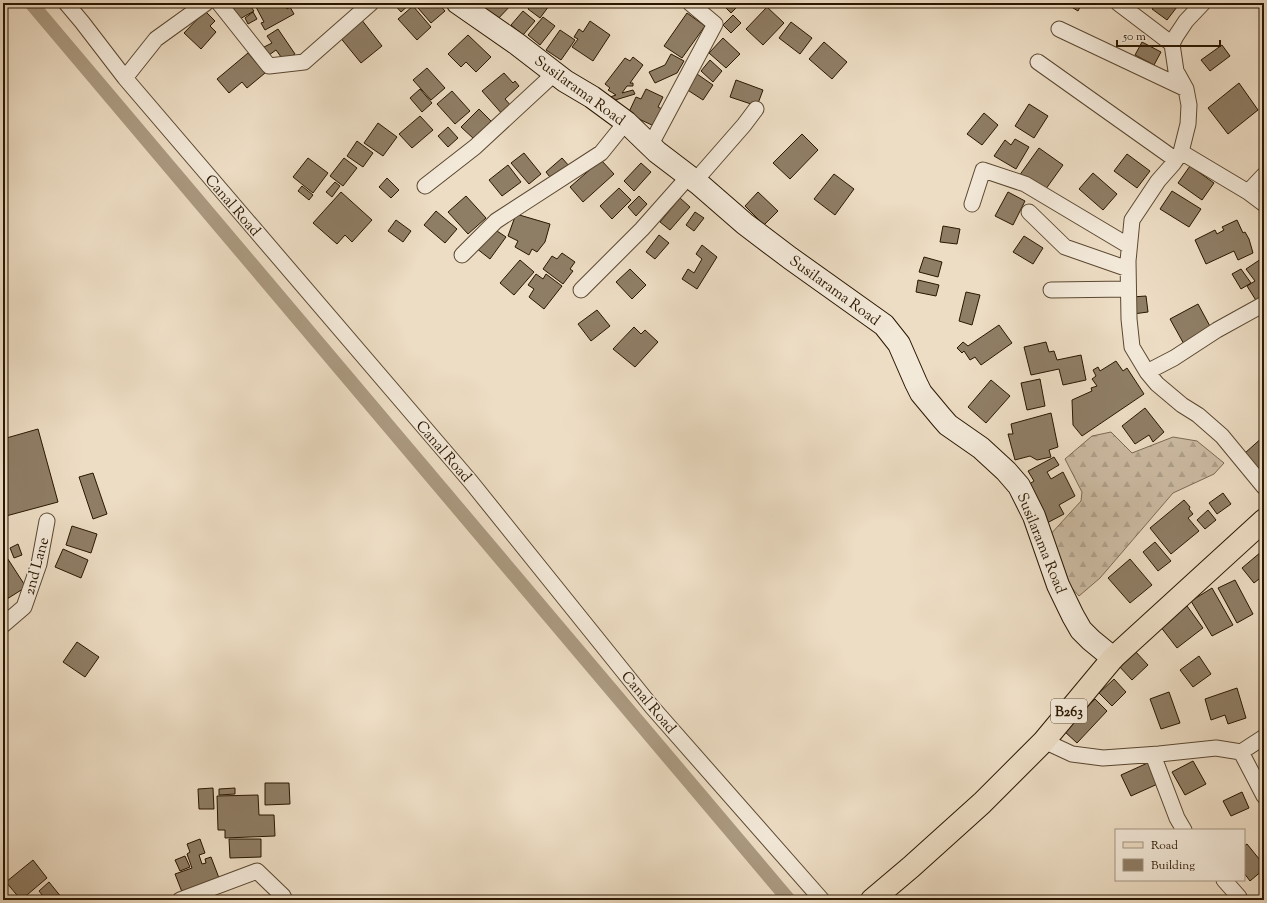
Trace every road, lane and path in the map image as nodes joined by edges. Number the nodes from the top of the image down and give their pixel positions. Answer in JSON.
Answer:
{"nodes":[{"id":1,"x":66,"y":3,"type":"edge"},
{"id":2,"x":206,"y":3,"type":"edge"},
{"id":3,"x":219,"y":3,"type":"edge"},
{"id":4,"x":371,"y":3,"type":"edge"},
{"id":5,"x":458,"y":3,"type":"edge"},
{"id":6,"x":690,"y":3,"type":"edge"},
{"id":7,"x":1118,"y":3,"type":"edge"},
{"id":8,"x":1202,"y":3,"type":"edge"},
{"id":9,"x":1059,"y":29,"type":"dead end"},
{"id":10,"x":1172,"y":44,"type":"junction"},
{"id":11,"x":1038,"y":62,"type":"dead end"},
{"id":12,"x":555,"y":73,"type":"junction"},
{"id":13,"x":125,"y":78,"type":"junction"},
{"id":14,"x":1186,"y":89,"type":"junction"},
{"id":15,"x":756,"y":109,"type":"dead end"},
{"id":16,"x":626,"y":122,"type":"junction"},
{"id":17,"x":650,"y":146,"type":"junction"},
{"id":18,"x":1179,"y":156,"type":"junction"},
{"id":19,"x":991,"y":163,"type":"dead end"},
{"id":20,"x":1264,"y":175,"type":"edge"},
{"id":21,"x":692,"y":178,"type":"junction"},
{"id":22,"x":1025,"y":184,"type":"junction"},
{"id":23,"x":425,"y":186,"type":"dead end"},
{"id":24,"x":1248,"y":192,"type":"junction"},
{"id":25,"x":972,"y":204,"type":"dead end"},
{"id":26,"x":1264,"y":204,"type":"edge"},
{"id":27,"x":1029,"y":212,"type":"dead end"},
{"id":28,"x":1129,"y":246,"type":"junction"},
{"id":29,"x":462,"y":255,"type":"dead end"},
{"id":30,"x":1128,"y":269,"type":"junction"},
{"id":31,"x":1128,"y":289,"type":"junction"},
{"id":32,"x":581,"y":290,"type":"dead end"},
{"id":33,"x":1050,"y":290,"type":"dead end"},
{"id":34,"x":1264,"y":304,"type":"edge"},
{"id":35,"x":1147,"y":372,"type":"junction"},
{"id":36,"x":1264,"y":487,"type":"edge"},
{"id":37,"x":1264,"y":520,"type":"edge"},
{"id":38,"x":47,"y":521,"type":"dead end"},
{"id":39,"x":3,"y":625,"type":"edge"},
{"id":40,"x":1113,"y":658,"type":"junction"},
{"id":41,"x":1264,"y":737,"type":"edge"},
{"id":42,"x":1044,"y":741,"type":"junction"},
{"id":43,"x":1241,"y":752,"type":"junction"},
{"id":44,"x":1153,"y":755,"type":"junction"},
{"id":45,"x":1264,"y":796,"type":"edge"},
{"id":46,"x":1183,"y":829,"type":"edge"},
{"id":47,"x":1225,"y":881,"type":"edge"},
{"id":48,"x":1239,"y":897,"type":"dead end"},
{"id":49,"x":180,"y":900,"type":"edge"},
{"id":50,"x":285,"y":900,"type":"edge"},
{"id":51,"x":822,"y":900,"type":"edge"},
{"id":52,"x":872,"y":900,"type":"edge"}],
"edges":[{"from":1,"to":13,"type":"street","name":"Canal Road"},
{"from":2,"to":13,"type":"street"},
{"from":3,"to":4,"type":"street"},
{"from":5,"to":12,"type":"street","name":"Susilarama Road"},
{"from":6,"to":17,"type":"street"},
{"from":7,"to":10,"type":"street"},
{"from":8,"to":10,"type":"street"},
{"from":9,"to":14,"type":"street"},
{"from":10,"to":14,"type":"street"},
{"from":11,"to":18,"type":"street"},
{"from":12,"to":16,"type":"street","name":"Susilarama Road"},
{"from":12,"to":23,"type":"street"},
{"from":13,"to":51,"type":"street","name":"Canal Road"},
{"from":14,"to":18,"type":"street"},
{"from":15,"to":21,"type":"street"},
{"from":16,"to":17,"type":"street","name":"Susilarama Road"},
{"from":16,"to":29,"type":"street"},
{"from":17,"to":21,"type":"street","name":"Susilarama Road"},
{"from":18,"to":24,"type":"street"},
{"from":18,"to":28,"type":"street"},
{"from":19,"to":22,"type":"street"},
{"from":20,"to":24,"type":"street"},
{"from":21,"to":32,"type":"street"},
{"from":21,"to":40,"type":"street","name":"Susilarama Road"},
{"from":22,"to":25,"type":"street"},
{"from":22,"to":28,"type":"street"},
{"from":24,"to":26,"type":"street"},
{"from":27,"to":30,"type":"street"},
{"from":28,"to":30,"type":"street"},
{"from":30,"to":31,"type":"street"},
{"from":31,"to":33,"type":"street"},
{"from":31,"to":35,"type":"street"},
{"from":34,"to":35,"type":"street"},
{"from":35,"to":36,"type":"street"},
{"from":37,"to":40,"type":"main road","number":"B263"},
{"from":38,"to":39,"type":"street","name":"2nd Lane"},
{"from":40,"to":42,"type":"main road","number":"B263"},
{"from":41,"to":43,"type":"street"},
{"from":42,"to":44,"type":"street"},
{"from":42,"to":52,"type":"main road","number":"B263"},
{"from":43,"to":44,"type":"street"},
{"from":43,"to":45,"type":"street"},
{"from":44,"to":46,"type":"street"},
{"from":47,"to":48,"type":"street"},
{"from":49,"to":50,"type":"street"}]}
